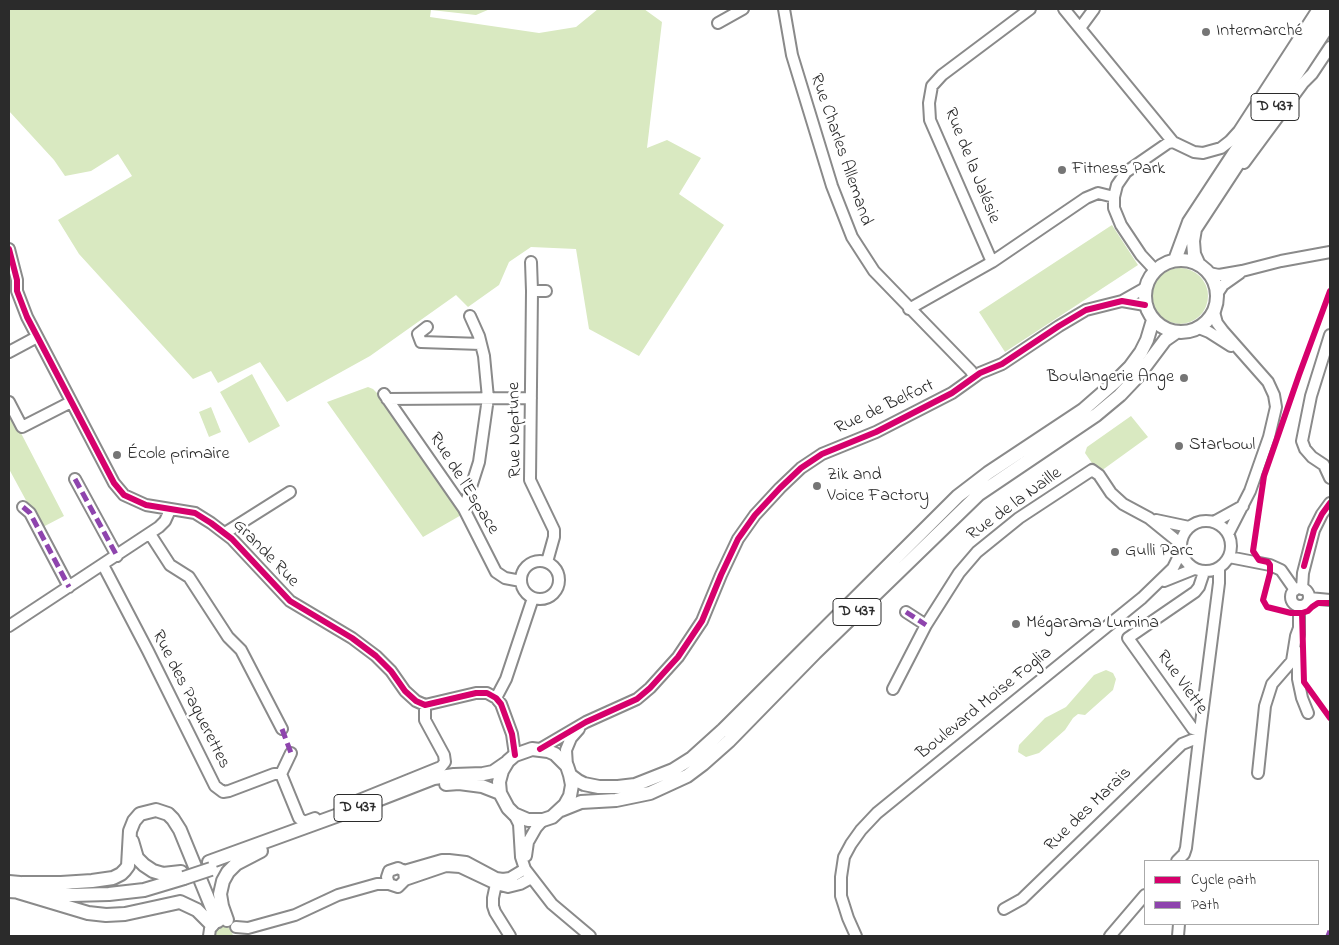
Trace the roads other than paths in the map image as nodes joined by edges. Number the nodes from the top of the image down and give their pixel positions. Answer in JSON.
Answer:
{"nodes":[{"id":1,"x":743,"y":9,"type":"edge"},
{"id":2,"x":784,"y":9,"type":"edge"},
{"id":3,"x":1030,"y":9,"type":"edge"},
{"id":4,"x":1064,"y":9,"type":"edge"},
{"id":5,"x":1094,"y":9,"type":"edge"},
{"id":6,"x":1318,"y":9,"type":"edge"},
{"id":7,"x":1329,"y":9,"type":"edge"},
{"id":8,"x":718,"y":23,"type":"dead end"},
{"id":9,"x":1330,"y":23,"type":"edge"},
{"id":10,"x":1080,"y":28,"type":"junction"},
{"id":11,"x":1330,"y":47,"type":"edge"},
{"id":12,"x":1173,"y":142,"type":"junction"},
{"id":13,"x":1220,"y":190,"type":"junction"},
{"id":14,"x":1114,"y":198,"type":"junction"},
{"id":15,"x":9,"y":249,"type":"edge"},
{"id":16,"x":1330,"y":252,"type":"edge"},
{"id":17,"x":1175,"y":260,"type":"junction"},
{"id":18,"x":531,"y":262,"type":"dead end"},
{"id":19,"x":992,"y":262,"type":"junction"},
{"id":20,"x":1204,"y":269,"type":"junction"},
{"id":21,"x":1155,"y":270,"type":"junction"},
{"id":22,"x":1242,"y":271,"type":"junction"},
{"id":23,"x":1145,"y":288,"type":"junction"},
{"id":24,"x":532,"y":291,"type":"junction"},
{"id":25,"x":546,"y":291,"type":"dead end"},
{"id":26,"x":13,"y":292,"type":"edge"},
{"id":27,"x":1217,"y":294,"type":"junction"},
{"id":28,"x":1122,"y":301,"type":"junction"},
{"id":29,"x":1145,"y":305,"type":"junction"},
{"id":30,"x":909,"y":309,"type":"junction"},
{"id":31,"x":1214,"y":312,"type":"junction"},
{"id":32,"x":470,"y":316,"type":"dead end"},
{"id":33,"x":1153,"y":320,"type":"junction"},
{"id":34,"x":427,"y":327,"type":"dead end"},
{"id":35,"x":1199,"y":328,"type":"junction"},
{"id":36,"x":1175,"y":332,"type":"junction"},
{"id":37,"x":1330,"y":335,"type":"edge"},
{"id":38,"x":37,"y":337,"type":"junction"},
{"id":39,"x":481,"y":344,"type":"junction"},
{"id":40,"x":9,"y":352,"type":"edge"},
{"id":41,"x":1240,"y":352,"type":"junction"},
{"id":42,"x":974,"y":377,"type":"junction"},
{"id":43,"x":488,"y":398,"type":"junction"},
{"id":44,"x":531,"y":398,"type":"junction"},
{"id":45,"x":9,"y":402,"type":"edge"},
{"id":46,"x":71,"y":402,"type":"junction"},
{"id":47,"x":1330,"y":478,"type":"edge"},
{"id":48,"x":75,"y":479,"type":"dead end"},
{"id":49,"x":290,"y":492,"type":"dead end"},
{"id":50,"x":1330,"y":503,"type":"edge"},
{"id":51,"x":1243,"y":506,"type":"junction"},
{"id":52,"x":23,"y":507,"type":"dead end"},
{"id":53,"x":464,"y":509,"type":"junction"},
{"id":54,"x":170,"y":510,"type":"junction"},
{"id":55,"x":1149,"y":518,"type":"junction"},
{"id":56,"x":1214,"y":522,"type":"junction"},
{"id":57,"x":1189,"y":528,"type":"junction"},
{"id":58,"x":224,"y":533,"type":"junction"},
{"id":59,"x":150,"y":534,"type":"junction"},
{"id":60,"x":1228,"y":534,"type":"junction"},
{"id":61,"x":1181,"y":548,"type":"junction"},
{"id":62,"x":117,"y":556,"type":"junction"},
{"id":63,"x":1229,"y":557,"type":"junction"},
{"id":64,"x":547,"y":562,"type":"junction"},
{"id":65,"x":103,"y":565,"type":"junction"},
{"id":66,"x":1304,"y":566,"type":"junction"},
{"id":67,"x":1219,"y":568,"type":"junction"},
{"id":68,"x":1282,"y":570,"type":"junction"},
{"id":69,"x":1201,"y":571,"type":"junction"},
{"id":70,"x":521,"y":581,"type":"junction"},
{"id":71,"x":1159,"y":583,"type":"junction"},
{"id":72,"x":69,"y":587,"type":"junction"},
{"id":73,"x":1298,"y":589,"type":"junction"},
{"id":74,"x":1218,"y":597,"type":"junction"},
{"id":75,"x":533,"y":598,"type":"junction"},
{"id":76,"x":1309,"y":598,"type":"junction"},
{"id":77,"x":1330,"y":600,"type":"edge"},
{"id":78,"x":1298,"y":606,"type":"junction"},
{"id":79,"x":906,"y":612,"type":"dead end"},
{"id":80,"x":10,"y":622,"type":"edge"},
{"id":81,"x":926,"y":625,"type":"junction"},
{"id":82,"x":1299,"y":628,"type":"junction"},
{"id":83,"x":893,"y":689,"type":"dead end"},
{"id":84,"x":496,"y":698,"type":"junction"},
{"id":85,"x":425,"y":705,"type":"junction"},
{"id":86,"x":1308,"y":714,"type":"dead end"},
{"id":87,"x":586,"y":722,"type":"junction"},
{"id":88,"x":282,"y":729,"type":"dead end"},
{"id":89,"x":512,"y":734,"type":"junction"},
{"id":90,"x":1199,"y":735,"type":"junction"},
{"id":91,"x":536,"y":749,"type":"junction"},
{"id":92,"x":291,"y":753,"type":"dead end"},
{"id":93,"x":511,"y":758,"type":"junction"},
{"id":94,"x":568,"y":771,"type":"junction"},
{"id":95,"x":1258,"y":773,"type":"dead end"},
{"id":96,"x":281,"y":774,"type":"junction"},
{"id":97,"x":500,"y":793,"type":"junction"},
{"id":98,"x":561,"y":810,"type":"junction"},
{"id":99,"x":514,"y":814,"type":"junction"},
{"id":100,"x":543,"y":820,"type":"junction"},
{"id":101,"x":130,"y":831,"type":"junction"},
{"id":102,"x":261,"y":851,"type":"junction"},
{"id":103,"x":1180,"y":860,"type":"edge"},
{"id":104,"x":210,"y":865,"type":"junction"},
{"id":105,"x":528,"y":874,"type":"junction"},
{"id":106,"x":183,"y":875,"type":"junction"},
{"id":107,"x":405,"y":876,"type":"junction"},
{"id":108,"x":388,"y":880,"type":"junction"},
{"id":109,"x":9,"y":882,"type":"edge"},
{"id":110,"x":496,"y":884,"type":"junction"},
{"id":111,"x":17,"y":889,"type":"edge"},
{"id":112,"x":1144,"y":896,"type":"edge"},
{"id":113,"x":1004,"y":909,"type":"dead end"},
{"id":114,"x":226,"y":929,"type":"edge"},
{"id":115,"x":510,"y":936,"type":"edge"},
{"id":116,"x":590,"y":936,"type":"edge"},
{"id":117,"x":856,"y":936,"type":"edge"},
{"id":118,"x":1110,"y":936,"type":"edge"}],
"edges":[{"from":1,"to":8,"type":"street"},
{"from":2,"to":30,"type":"street","name":"Rue Charles Allemand"},
{"from":3,"to":19,"type":"street","name":"Rue de la Jalésie"},
{"from":4,"to":10,"type":"street"},
{"from":5,"to":10,"type":"street"},
{"from":6,"to":12,"type":"street"},
{"from":7,"to":17,"type":"main road","number":"D 437"},
{"from":9,"to":13,"type":"main road","number":"D 437"},
{"from":10,"to":12,"type":"street"},
{"from":11,"to":13,"type":"street"},
{"from":12,"to":14,"type":"street"},
{"from":13,"to":20,"type":"main road","number":"D 437"},
{"from":14,"to":19,"type":"street"},
{"from":14,"to":21,"type":"street"},
{"from":15,"to":26,"type":"street","name":"Grande Rue"},
{"from":16,"to":22,"type":"street"},
{"from":17,"to":20,"type":"main road"},
{"from":17,"to":21,"type":"main road"},
{"from":18,"to":24,"type":"street","name":"Rue Neptune"},
{"from":19,"to":30,"type":"street"},
{"from":20,"to":22,"type":"street"},
{"from":20,"to":27,"type":"main road"},
{"from":21,"to":23,"type":"main road"},
{"from":22,"to":27,"type":"street"},
{"from":23,"to":28,"type":"street","name":"Rue de Belfort"},
{"from":23,"to":29,"type":"main road"},
{"from":24,"to":25,"type":"street"},
{"from":24,"to":44,"type":"street","name":"Rue Neptune"},
{"from":26,"to":38,"type":"street","name":"Grande Rue"},
{"from":27,"to":31,"type":"main road"},
{"from":28,"to":29,"type":"street","name":"Rue de Belfort"},
{"from":28,"to":42,"type":"street","name":"Rue de Belfort"},
{"from":29,"to":33,"type":"main road"},
{"from":30,"to":42,"type":"street","name":"Rue Charles Allemand"},
{"from":31,"to":35,"type":"main road"},
{"from":31,"to":41,"type":"street"},
{"from":32,"to":39,"type":"street"},
{"from":33,"to":36,"type":"main road"},
{"from":33,"to":94,"type":"main road","number":"D 437"},
{"from":34,"to":39,"type":"street"},
{"from":35,"to":36,"type":"main road"},
{"from":35,"to":41,"type":"street"},
{"from":36,"to":98,"type":"main road","number":"D 437"},
{"from":37,"to":47,"type":"street"},
{"from":38,"to":40,"type":"street"},
{"from":38,"to":46,"type":"street","name":"Grande Rue"},
{"from":39,"to":43,"type":"street"},
{"from":41,"to":51,"type":"street"},
{"from":42,"to":87,"type":"street","name":"Rue de Belfort"},
{"from":43,"to":44,"type":"street"},
{"from":43,"to":53,"type":"street"},
{"from":43,"to":53,"type":"street","name":"Rue de l'Espace"},
{"from":44,"to":64,"type":"street","name":"Rue Neptune"},
{"from":45,"to":46,"type":"street"},
{"from":46,"to":54,"type":"street","name":"Grande Rue"},
{"from":48,"to":62,"type":"street"},
{"from":49,"to":58,"type":"street"},
{"from":50,"to":66,"type":"street"},
{"from":51,"to":56,"type":"street"},
{"from":51,"to":60,"type":"street"},
{"from":52,"to":72,"type":"street"},
{"from":53,"to":70,"type":"street","name":"Rue de l'Espace"},
{"from":54,"to":58,"type":"street","name":"Grande Rue"},
{"from":54,"to":59,"type":"street"},
{"from":55,"to":57,"type":"street"},
{"from":55,"to":61,"type":"street"},
{"from":55,"to":81,"type":"street","name":"Rue de la Naille"},
{"from":56,"to":57,"type":"street"},
{"from":56,"to":60,"type":"street"},
{"from":57,"to":61,"type":"street"},
{"from":58,"to":85,"type":"street","name":"Grande Rue"},
{"from":59,"to":62,"type":"street"},
{"from":59,"to":88,"type":"street"},
{"from":60,"to":63,"type":"street"},
{"from":61,"to":69,"type":"street"},
{"from":61,"to":71,"type":"street","name":"Boulevard Moise Foglia"},
{"from":62,"to":65,"type":"street"},
{"from":63,"to":67,"type":"street"},
{"from":63,"to":68,"type":"street"},
{"from":64,"to":70,"type":"street"},
{"from":64,"to":75,"type":"street"},
{"from":65,"to":72,"type":"street"},
{"from":65,"to":96,"type":"street","name":"Rue des Paquerettes"},
{"from":66,"to":68,"type":"street"},
{"from":66,"to":73,"type":"street"},
{"from":67,"to":69,"type":"street"},
{"from":67,"to":74,"type":"street","name":"Rue Viette"},
{"from":68,"to":73,"type":"street"},
{"from":69,"to":71,"type":"street","name":"Boulevard Moise Foglia"},
{"from":69,"to":74,"type":"street"},
{"from":69,"to":90,"type":"street","name":"Rue Viette"},
{"from":70,"to":75,"type":"street"},
{"from":71,"to":117,"type":"street","name":"Boulevard Moise Foglia"},
{"from":72,"to":80,"type":"street"},
{"from":73,"to":76,"type":"street"},
{"from":73,"to":78,"type":"street"},
{"from":74,"to":90,"type":"street","name":"Rue Viette"},
{"from":75,"to":84,"type":"street"},
{"from":76,"to":77,"type":"street"},
{"from":76,"to":78,"type":"street"},
{"from":78,"to":82,"type":"street"},
{"from":79,"to":81,"type":"street"},
{"from":81,"to":83,"type":"street","name":"Rue de la Naille"},
{"from":82,"to":86,"type":"street"},
{"from":82,"to":95,"type":"street"},
{"from":84,"to":85,"type":"street"},
{"from":84,"to":89,"type":"street"},
{"from":85,"to":96,"type":"street"},
{"from":87,"to":91,"type":"street","name":"Rue de Belfort"},
{"from":87,"to":94,"type":"street"},
{"from":89,"to":91,"type":"street"},
{"from":89,"to":93,"type":"street"},
{"from":90,"to":103,"type":"street","name":"Rue Viette"},
{"from":90,"to":113,"type":"street","name":"Rue des Marais"},
{"from":91,"to":93,"type":"main road"},
{"from":91,"to":94,"type":"main road"},
{"from":92,"to":96,"type":"street"},
{"from":93,"to":97,"type":"main road"},
{"from":93,"to":104,"type":"main road","number":"D 437"},
{"from":94,"to":98,"type":"main road"},
{"from":97,"to":99,"type":"main road"},
{"from":97,"to":102,"type":"main road","number":"D 437"},
{"from":98,"to":100,"type":"main road"},
{"from":99,"to":100,"type":"main road"},
{"from":99,"to":105,"type":"street"},
{"from":100,"to":105,"type":"street"},
{"from":101,"to":106,"type":"main road"},
{"from":101,"to":111,"type":"main road"},
{"from":101,"to":114,"type":"main road"},
{"from":102,"to":104,"type":"main road","number":"D 437"},
{"from":102,"to":114,"type":"main road"},
{"from":104,"to":106,"type":"main road","number":"D 437","bridge":true},
{"from":105,"to":107,"type":"street"},
{"from":105,"to":110,"type":"street"},
{"from":105,"to":116,"type":"street"},
{"from":106,"to":111,"type":"main road","number":"D 437"},
{"from":106,"to":111,"type":"main road","number":"D 437"},
{"from":107,"to":108,"type":"street"},
{"from":107,"to":108,"type":"street"},
{"from":107,"to":110,"type":"street"},
{"from":108,"to":114,"type":"street"},
{"from":109,"to":111,"type":"main road","number":"D 437"},
{"from":110,"to":115,"type":"street"},
{"from":111,"to":114,"type":"main road"},
{"from":112,"to":118,"type":"street"}]}
